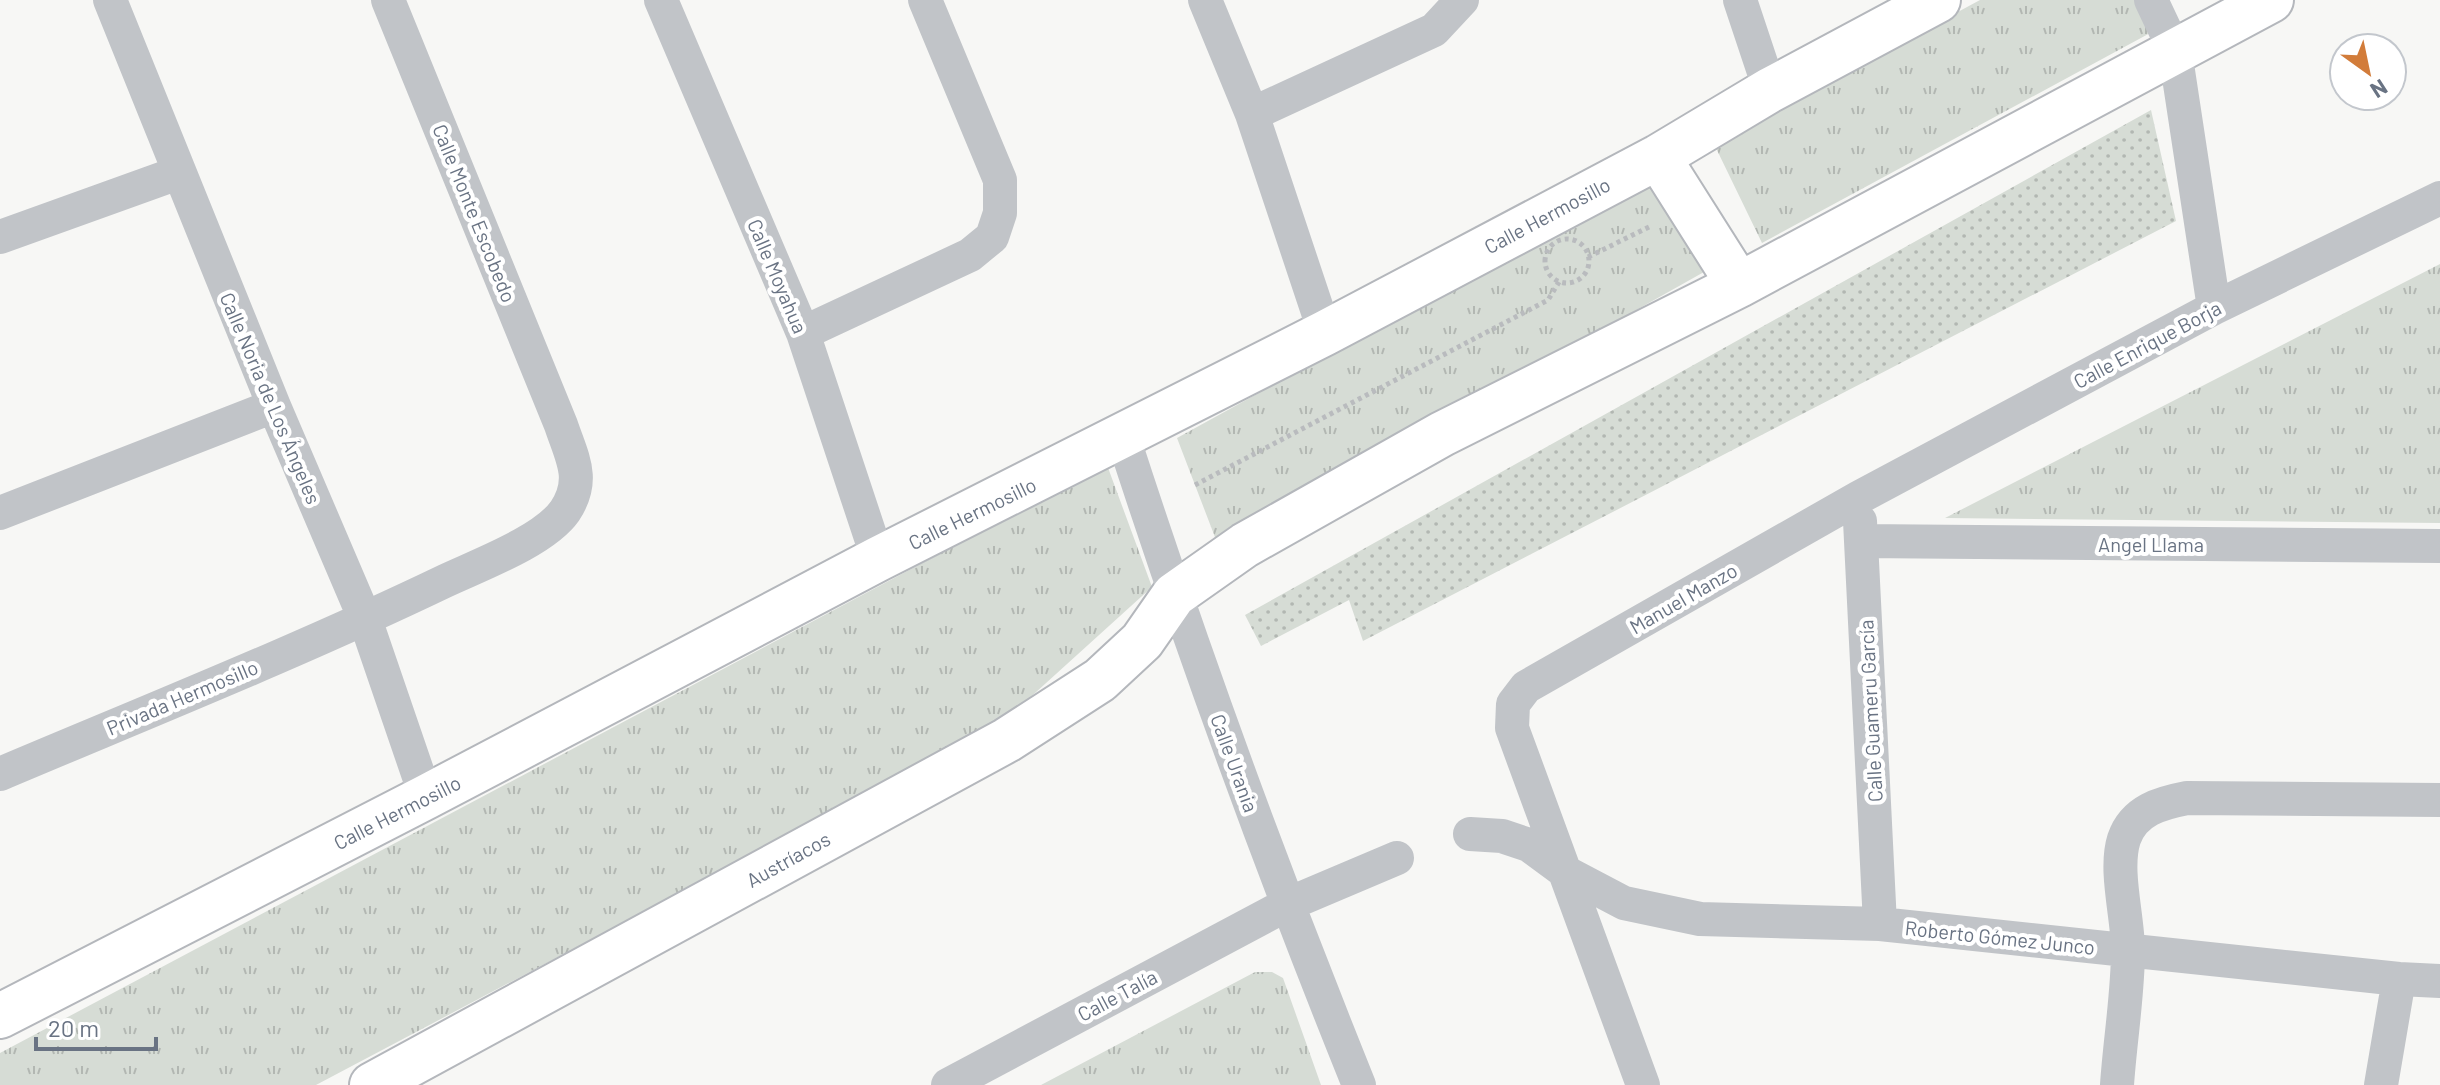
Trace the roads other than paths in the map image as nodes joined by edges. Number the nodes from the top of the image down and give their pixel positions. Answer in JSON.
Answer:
{"nodes":[{"id":1,"x":110,"y":0,"type":"edge"},
{"id":2,"x":388,"y":0,"type":"edge"},
{"id":3,"x":661,"y":0,"type":"edge"},
{"id":4,"x":925,"y":0,"type":"edge"},
{"id":5,"x":1205,"y":0,"type":"edge"},
{"id":6,"x":1462,"y":0,"type":"edge"},
{"id":7,"x":1740,"y":0,"type":"edge"},
{"id":8,"x":1938,"y":0,"type":"edge"},
{"id":9,"x":2151,"y":0,"type":"edge"},
{"id":10,"x":2271,"y":0,"type":"edge"},
{"id":11,"x":2175,"y":51,"type":"junction"},
{"id":12,"x":1770,"y":90,"type":"junction"},
{"id":13,"x":1252,"y":114,"type":"junction"},
{"id":14,"x":1658,"y":157,"type":"junction"},
{"id":15,"x":178,"y":173,"type":"junction"},
{"id":16,"x":2440,"y":198,"type":"edge"},
{"id":17,"x":0,"y":237,"type":"edge"},
{"id":18,"x":1739,"y":285,"type":"junction"},
{"id":19,"x":2214,"y":308,"type":"junction"},
{"id":20,"x":803,"y":333,"type":"junction"},
{"id":21,"x":1325,"y":333,"type":"junction"},
{"id":22,"x":274,"y":406,"type":"junction"},
{"id":23,"x":1123,"y":437,"type":"junction"},
{"id":24,"x":1858,"y":498,"type":"junction"},
{"id":25,"x":0,"y":513,"type":"edge"},
{"id":26,"x":1862,"y":541,"type":"junction"},
{"id":27,"x":2440,"y":546,"type":"edge"},
{"id":28,"x":878,"y":559,"type":"junction"},
{"id":29,"x":1174,"y":595,"type":"junction"},
{"id":30,"x":365,"y":619,"type":"junction"},
{"id":31,"x":0,"y":774,"type":"edge"},
{"id":32,"x":426,"y":797,"type":"junction"},
{"id":33,"x":2440,"y":800,"type":"edge"},
{"id":34,"x":1470,"y":834,"type":"dead end"},
{"id":35,"x":1397,"y":858,"type":"dead end"},
{"id":36,"x":1567,"y":873,"type":"junction"},
{"id":37,"x":1286,"y":905,"type":"junction"},
{"id":38,"x":1880,"y":924,"type":"junction"},
{"id":39,"x":2128,"y":950,"type":"junction"},
{"id":40,"x":2399,"y":979,"type":"junction"},
{"id":41,"x":2440,"y":981,"type":"edge"},
{"id":42,"x":0,"y":1016,"type":"edge"},
{"id":43,"x":372,"y":1085,"type":"edge"},
{"id":44,"x":948,"y":1085,"type":"edge"},
{"id":45,"x":1359,"y":1085,"type":"edge"},
{"id":46,"x":1643,"y":1085,"type":"edge"},
{"id":47,"x":2117,"y":1085,"type":"edge"},
{"id":48,"x":2381,"y":1085,"type":"edge"}],
"edges":[{"from":1,"to":15,"type":"street","name":"Calle Noria de Los Ángeles"},
{"from":2,"to":30,"type":"street","name":"Calle Monte Escobedo"},
{"from":3,"to":20,"type":"street","name":"Calle Moyahua"},
{"from":4,"to":20,"type":"street"},
{"from":5,"to":13,"type":"street"},
{"from":6,"to":13,"type":"street"},
{"from":7,"to":12,"type":"street"},
{"from":8,"to":12,"type":"street","name":"Calle Hermosillo"},
{"from":9,"to":11,"type":"street"},
{"from":10,"to":11,"type":"street"},
{"from":11,"to":18,"type":"street"},
{"from":11,"to":19,"type":"street"},
{"from":12,"to":14,"type":"street","name":"Calle Hermosillo"},
{"from":13,"to":21,"type":"street"},
{"from":14,"to":18,"type":"street"},
{"from":14,"to":21,"type":"street","name":"Calle Hermosillo"},
{"from":15,"to":17,"type":"street"},
{"from":15,"to":22,"type":"street","name":"Calle Noria de Los Ángeles"},
{"from":16,"to":19,"type":"street","name":"Calle Enrique Borja"},
{"from":18,"to":29,"type":"street"},
{"from":19,"to":24,"type":"street","name":"Calle Enrique Borja"},
{"from":20,"to":28,"type":"street","name":"Calle Moyahua"},
{"from":21,"to":23,"type":"street","name":"Calle Hermosillo"},
{"from":22,"to":25,"type":"street"},
{"from":22,"to":30,"type":"street","name":"Calle Noria de Los Ángeles"},
{"from":23,"to":28,"type":"street","name":"Calle Hermosillo"},
{"from":23,"to":29,"type":"street","name":"Calle Urania"},
{"from":24,"to":26,"type":"street","name":"Calle Guameru García"},
{"from":24,"to":36,"type":"street","name":"Manuel Manzo"},
{"from":26,"to":27,"type":"street","name":"Angel Llama"},
{"from":26,"to":38,"type":"street","name":"Calle Guameru García"},
{"from":28,"to":32,"type":"street","name":"Calle Hermosillo"},
{"from":29,"to":37,"type":"street","name":"Calle Urania"},
{"from":29,"to":43,"type":"street","name":"Austríacos"},
{"from":30,"to":31,"type":"street","name":"Privada Hermosillo"},
{"from":30,"to":32,"type":"street","name":"Calle Noria de Los Ángeles"},
{"from":32,"to":42,"type":"street","name":"Calle Hermosillo"},
{"from":33,"to":39,"type":"street"},
{"from":34,"to":36,"type":"street","name":"Roberto Gómez Junco"},
{"from":35,"to":37,"type":"street","name":"Calle Talía"},
{"from":36,"to":38,"type":"street","name":"Roberto Gómez Junco"},
{"from":36,"to":46,"type":"street"},
{"from":37,"to":44,"type":"street","name":"Calle Talía"},
{"from":37,"to":45,"type":"street","name":"Calle Urania"},
{"from":38,"to":39,"type":"street","name":"Roberto Gómez Junco"},
{"from":39,"to":40,"type":"street","name":"Roberto Gómez Junco"},
{"from":39,"to":47,"type":"street"},
{"from":40,"to":41,"type":"street","name":"Roberto Gómez Junco"},
{"from":40,"to":48,"type":"street"}]}
